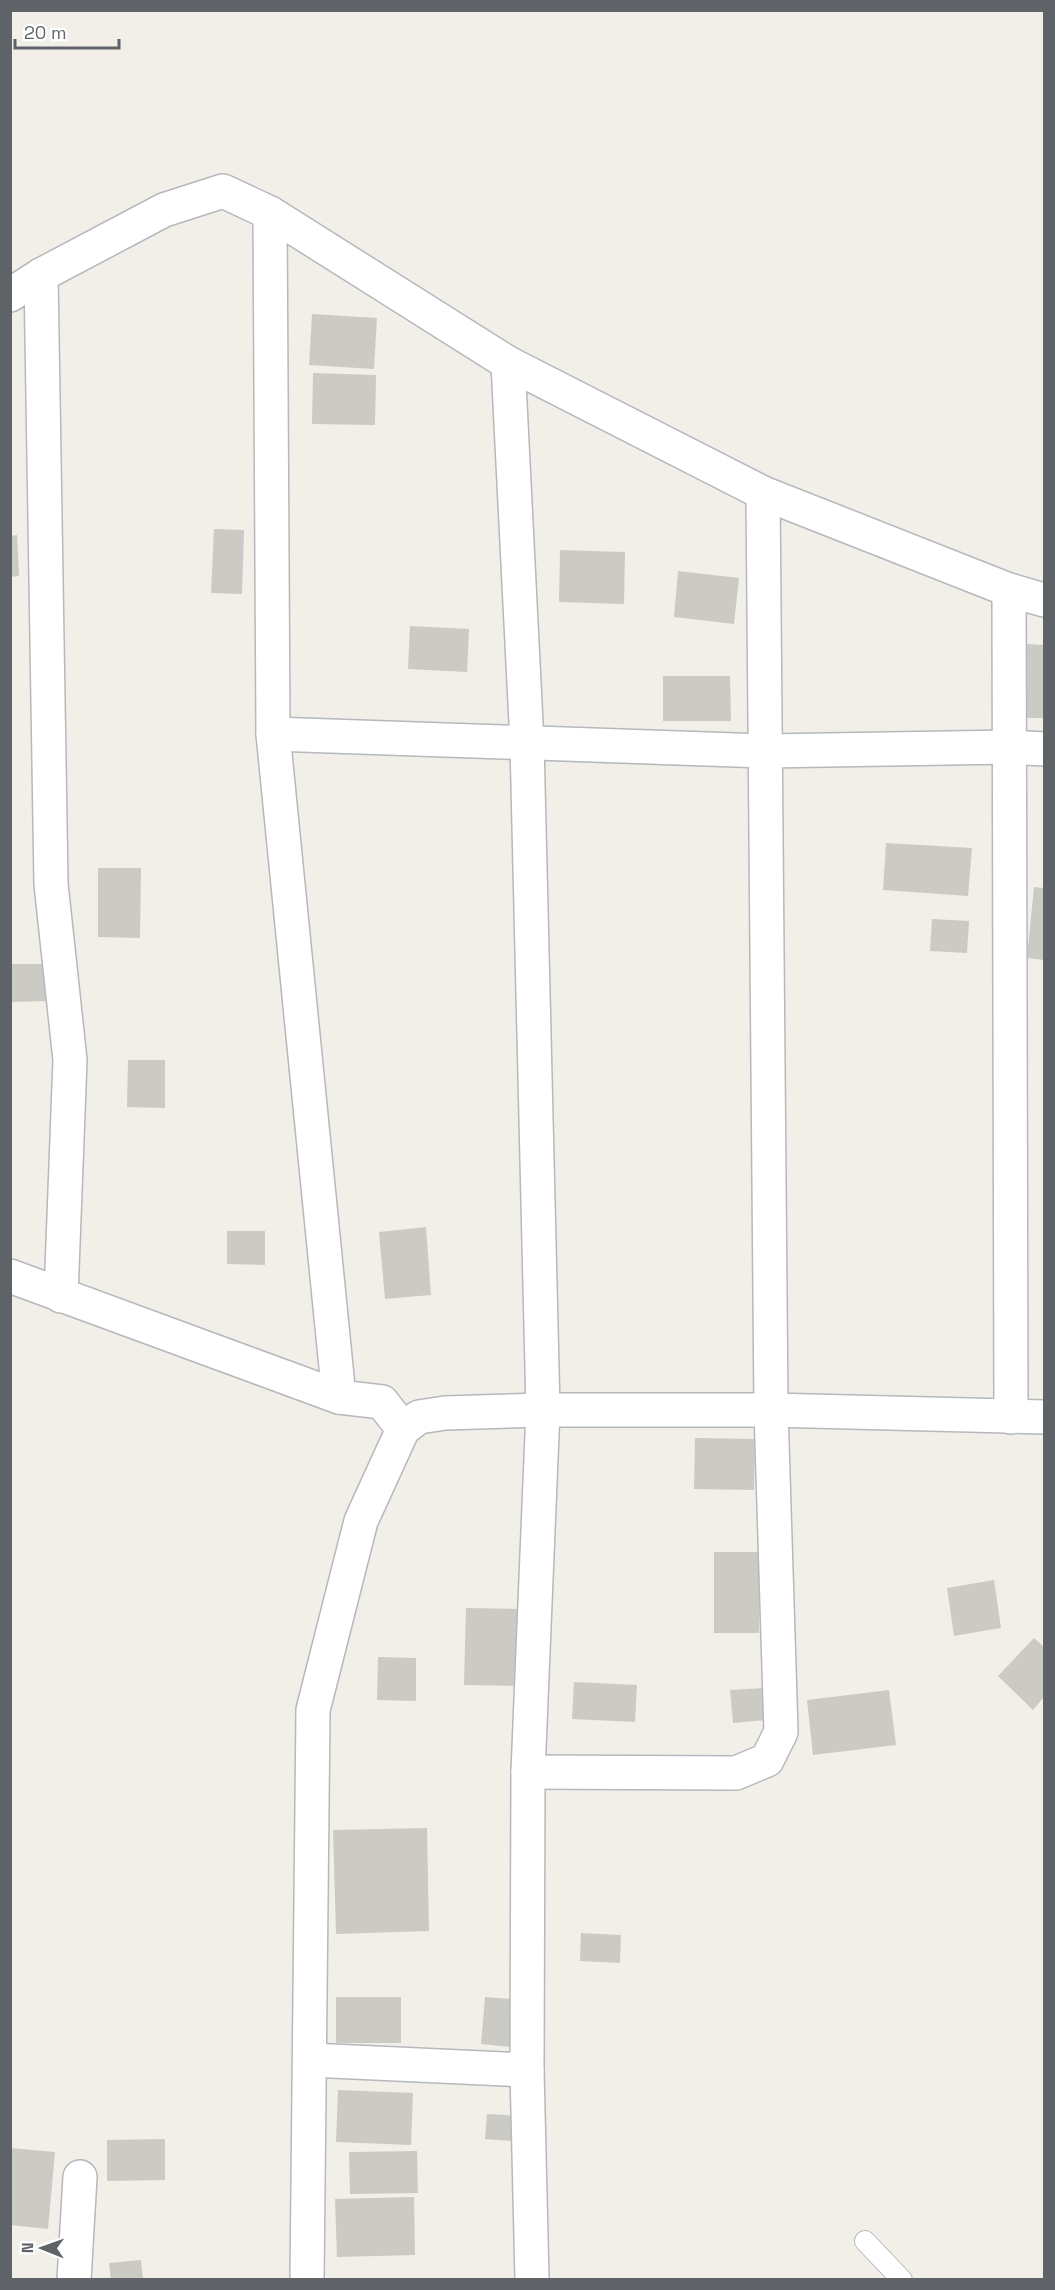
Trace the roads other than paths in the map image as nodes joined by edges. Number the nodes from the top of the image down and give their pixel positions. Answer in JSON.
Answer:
{"nodes":[{"id":1,"x":270,"y":213,"type":"junction"},
{"id":2,"x":41,"y":275,"type":"junction"},
{"id":3,"x":10,"y":295,"type":"edge"},
{"id":4,"x":508,"y":363,"type":"junction"},
{"id":5,"x":763,"y":494,"type":"junction"},
{"id":6,"x":1009,"y":590,"type":"junction"},
{"id":7,"x":1044,"y":600,"type":"edge"},
{"id":8,"x":273,"y":734,"type":"junction"},
{"id":9,"x":527,"y":743,"type":"junction"},
{"id":10,"x":1010,"y":747,"type":"junction"},
{"id":11,"x":1044,"y":749,"type":"edge"},
{"id":12,"x":766,"y":751,"type":"junction"},
{"id":13,"x":10,"y":1276,"type":"edge"},
{"id":14,"x":61,"y":1296,"type":"junction"},
{"id":15,"x":339,"y":1397,"type":"junction"},
{"id":16,"x":543,"y":1410,"type":"junction"},
{"id":17,"x":771,"y":1410,"type":"junction"},
{"id":18,"x":1011,"y":1417,"type":"junction"},
{"id":19,"x":1044,"y":1418,"type":"edge"},
{"id":20,"x":403,"y":1429,"type":"junction"},
{"id":21,"x":528,"y":1772,"type":"junction"},
{"id":22,"x":310,"y":2060,"type":"junction"},
{"id":23,"x":527,"y":2070,"type":"junction"},
{"id":24,"x":80,"y":2177,"type":"dead end"},
{"id":25,"x":865,"y":2241,"type":"dead end"},
{"id":26,"x":74,"y":2280,"type":"edge"},
{"id":27,"x":307,"y":2280,"type":"edge"},
{"id":28,"x":532,"y":2280,"type":"edge"},
{"id":29,"x":902,"y":2280,"type":"edge"}],
"edges":[{"from":1,"to":2,"type":"street"},
{"from":1,"to":4,"type":"street"},
{"from":1,"to":8,"type":"street"},
{"from":2,"to":3,"type":"street"},
{"from":2,"to":14,"type":"street"},
{"from":4,"to":5,"type":"street"},
{"from":4,"to":9,"type":"street"},
{"from":5,"to":6,"type":"street"},
{"from":5,"to":12,"type":"street"},
{"from":6,"to":7,"type":"street"},
{"from":6,"to":10,"type":"street"},
{"from":8,"to":9,"type":"street"},
{"from":8,"to":15,"type":"street"},
{"from":9,"to":12,"type":"street"},
{"from":9,"to":16,"type":"street"},
{"from":10,"to":11,"type":"street"},
{"from":10,"to":12,"type":"street"},
{"from":10,"to":18,"type":"street"},
{"from":12,"to":17,"type":"street"},
{"from":13,"to":14,"type":"street"},
{"from":14,"to":15,"type":"street"},
{"from":15,"to":20,"type":"street"},
{"from":16,"to":17,"type":"street"},
{"from":16,"to":20,"type":"street"},
{"from":16,"to":21,"type":"street"},
{"from":17,"to":18,"type":"street"},
{"from":17,"to":21,"type":"street"},
{"from":18,"to":19,"type":"street"},
{"from":20,"to":22,"type":"street"},
{"from":21,"to":23,"type":"street"},
{"from":22,"to":23,"type":"street"},
{"from":22,"to":27,"type":"street"},
{"from":23,"to":28,"type":"street"},
{"from":24,"to":26,"type":"street"},
{"from":25,"to":29,"type":"lane"}]}
